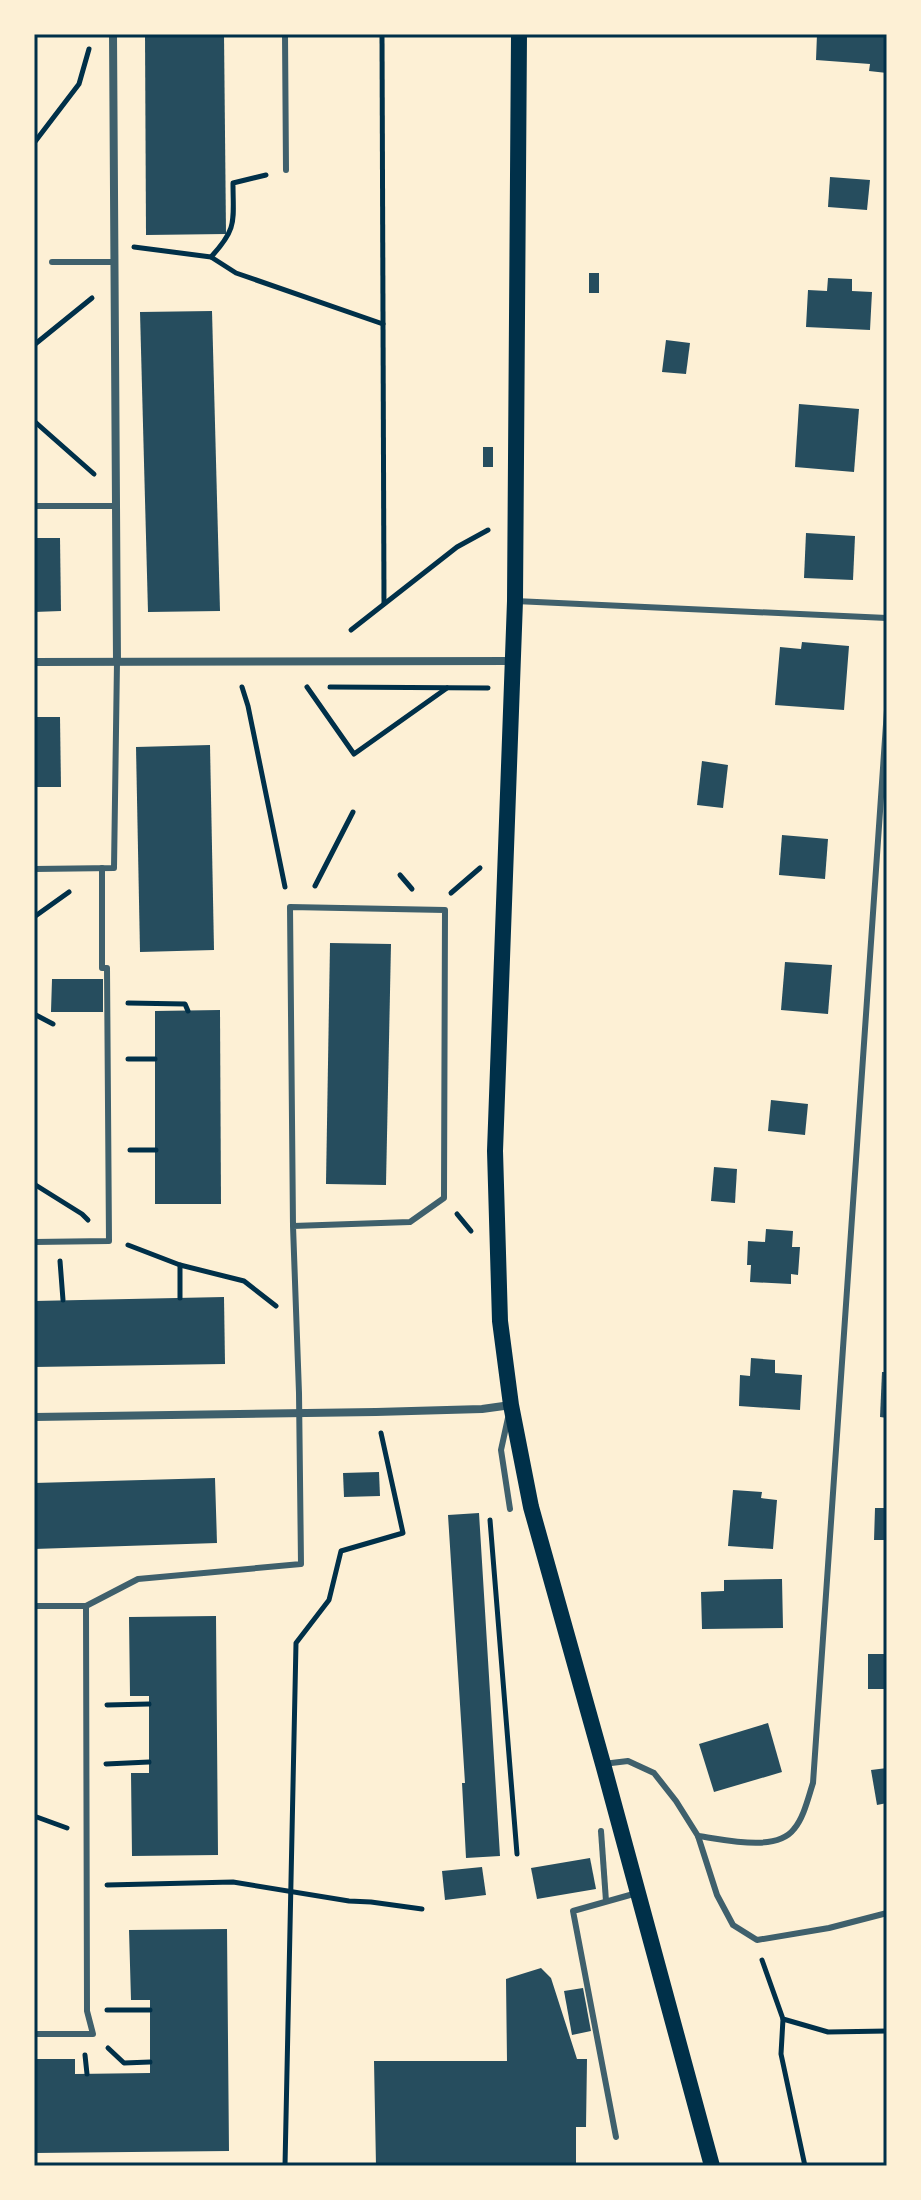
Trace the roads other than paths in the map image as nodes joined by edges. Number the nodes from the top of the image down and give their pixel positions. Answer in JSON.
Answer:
{"nodes":[{"id":1,"x":113,"y":34,"type":"edge"},
{"id":2,"x":285,"y":34,"type":"edge"},
{"id":3,"x":519,"y":34,"type":"edge"},
{"id":4,"x":286,"y":170,"type":"road end"},
{"id":5,"x":52,"y":262,"type":"dead end"},
{"id":6,"x":114,"y":262,"type":"junction"},
{"id":7,"x":34,"y":506,"type":"edge"},
{"id":8,"x":116,"y":506,"type":"junction"},
{"id":9,"x":515,"y":601,"type":"junction"},
{"id":10,"x":887,"y":618,"type":"edge"},
{"id":11,"x":512,"y":661,"type":"junction"},
{"id":12,"x":34,"y":662,"type":"edge"},
{"id":13,"x":117,"y":662,"type":"junction"},
{"id":14,"x":887,"y":710,"type":"edge"},
{"id":15,"x":102,"y":868,"type":"junction"},
{"id":16,"x":34,"y":869,"type":"edge"},
{"id":17,"x":293,"y":1226,"type":"junction"},
{"id":18,"x":34,"y":1242,"type":"edge"},
{"id":19,"x":511,"y":1405,"type":"junction"},
{"id":20,"x":298,"y":1413,"type":"junction"},
{"id":21,"x":34,"y":1417,"type":"edge"},
{"id":22,"x":510,"y":1509,"type":"dead end"},
{"id":23,"x":34,"y":1606,"type":"edge"},
{"id":24,"x":86,"y":1606,"type":"junction"},
{"id":25,"x":603,"y":1764,"type":"junction"},
{"id":26,"x":601,"y":1831,"type":"dead end"},
{"id":27,"x":698,"y":1836,"type":"junction"},
{"id":28,"x":637,"y":1893,"type":"junction"},
{"id":29,"x":606,"y":1901,"type":"junction"},
{"id":30,"x":887,"y":1913,"type":"edge"},
{"id":31,"x":34,"y":2034,"type":"edge"},
{"id":32,"x":616,"y":2137,"type":"dead end"},
{"id":33,"x":712,"y":2166,"type":"edge"}],
"edges":[{"from":1,"to":6,"type":"street"},
{"from":2,"to":4,"type":"lane"},
{"from":3,"to":9,"type":"main road"},
{"from":5,"to":6,"type":"lane"},
{"from":6,"to":8,"type":"street"},
{"from":7,"to":8,"type":"lane"},
{"from":8,"to":13,"type":"street"},
{"from":9,"to":10,"type":"lane"},
{"from":9,"to":11,"type":"main road"},
{"from":11,"to":13,"type":"street"},
{"from":11,"to":19,"type":"main road"},
{"from":12,"to":13,"type":"street"},
{"from":13,"to":15,"type":"lane"},
{"from":14,"to":27,"type":"lane"},
{"from":15,"to":16,"type":"lane"},
{"from":15,"to":18,"type":"lane"},
{"from":17,"to":17,"type":"lane"},
{"from":17,"to":20,"type":"lane"},
{"from":19,"to":20,"type":"street"},
{"from":19,"to":22,"type":"lane"},
{"from":19,"to":25,"type":"main road"},
{"from":20,"to":21,"type":"street"},
{"from":20,"to":24,"type":"lane"},
{"from":23,"to":24,"type":"lane"},
{"from":24,"to":31,"type":"lane"},
{"from":25,"to":27,"type":"lane"},
{"from":25,"to":28,"type":"main road"},
{"from":26,"to":29,"type":"lane"},
{"from":27,"to":30,"type":"lane"},
{"from":28,"to":29,"type":"lane"},
{"from":28,"to":33,"type":"main road"},
{"from":29,"to":32,"type":"lane"}]}
